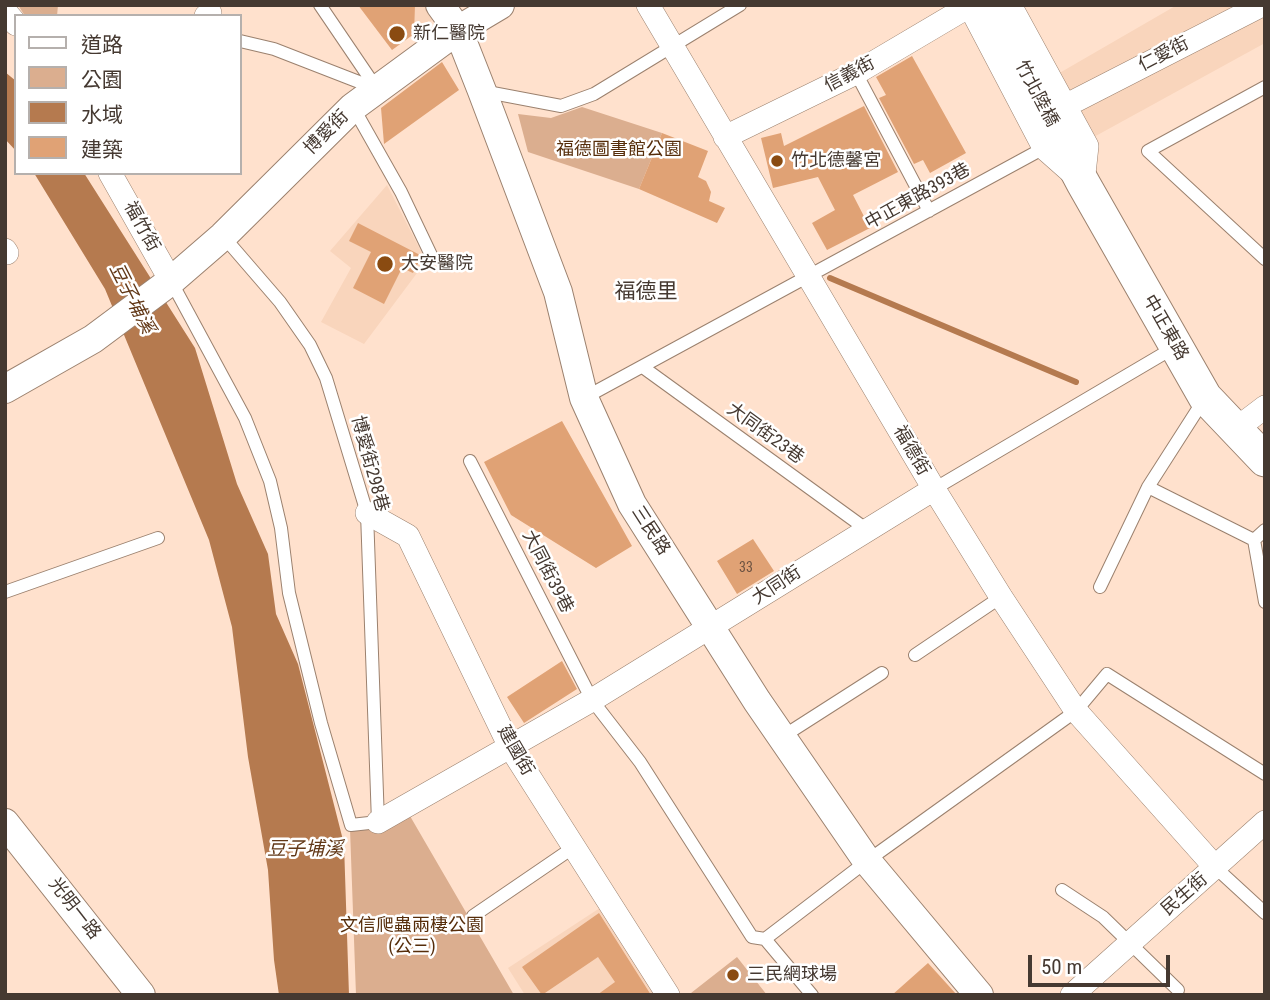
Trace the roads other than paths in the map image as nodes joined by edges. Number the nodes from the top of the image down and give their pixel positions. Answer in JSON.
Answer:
{"nodes":[{"id":1,"x":320,"y":5,"type":"edge"},
{"id":2,"x":440,"y":5,"type":"edge"},
{"id":3,"x":500,"y":5,"type":"edge"},
{"id":4,"x":648,"y":5,"type":"edge"},
{"id":5,"x":740,"y":5,"type":"edge"},
{"id":6,"x":989,"y":5,"type":"edge"},
{"id":7,"x":1010,"y":5,"type":"edge"},
{"id":8,"x":969,"y":6,"type":"edge"},
{"id":9,"x":1259,"y":6,"type":"edge"},
{"id":10,"x":458,"y":30,"type":"junction"},
{"id":11,"x":242,"y":41,"type":"edge"},
{"id":12,"x":673,"y":47,"type":"junction"},
{"id":13,"x":856,"y":74,"type":"junction"},
{"id":14,"x":1265,"y":87,"type":"edge"},
{"id":15,"x":378,"y":89,"type":"junction"},
{"id":16,"x":482,"y":91,"type":"junction"},
{"id":17,"x":1065,"y":106,"type":"junction"},
{"id":18,"x":353,"y":107,"type":"junction"},
{"id":19,"x":725,"y":136,"type":"junction"},
{"id":20,"x":1044,"y":148,"type":"junction"},
{"id":21,"x":111,"y":175,"type":"edge"},
{"id":22,"x":1083,"y":183,"type":"junction"},
{"id":23,"x":929,"y":211,"type":"junction"},
{"id":24,"x":223,"y":236,"type":"junction"},
{"id":25,"x":431,"y":255,"type":"dead end"},
{"id":26,"x":1265,"y":259,"type":"edge"},
{"id":27,"x":809,"y":276,"type":"junction"},
{"id":28,"x":171,"y":281,"type":"junction"},
{"id":29,"x":1175,"y":347,"type":"junction"},
{"id":30,"x":644,"y":368,"type":"junction"},
{"id":31,"x":5,"y":389,"type":"edge"},
{"id":32,"x":1205,"y":397,"type":"junction"},
{"id":33,"x":584,"y":398,"type":"junction"},
{"id":34,"x":1265,"y":407,"type":"edge"},
{"id":35,"x":1236,"y":429,"type":"junction"},
{"id":36,"x":1265,"y":460,"type":"edge"},
{"id":37,"x":470,"y":461,"type":"dead end"},
{"id":38,"x":1148,"y":487,"type":"junction"},
{"id":39,"x":934,"y":489,"type":"junction"},
{"id":40,"x":367,"y":513,"type":"junction"},
{"id":41,"x":866,"y":529,"type":"junction"},
{"id":42,"x":1265,"y":530,"type":"edge"},
{"id":43,"x":158,"y":538,"type":"dead end"},
{"id":44,"x":1254,"y":540,"type":"junction"},
{"id":45,"x":1100,"y":587,"type":"dead end"},
{"id":46,"x":5,"y":592,"type":"edge"},
{"id":47,"x":1002,"y":597,"type":"junction"},
{"id":48,"x":1265,"y":602,"type":"edge"},
{"id":49,"x":713,"y":627,"type":"junction"},
{"id":50,"x":915,"y":655,"type":"dead end"},
{"id":51,"x":882,"y":673,"type":"dead end"},
{"id":52,"x":592,"y":699,"type":"junction"},
{"id":53,"x":1076,"y":710,"type":"junction"},
{"id":54,"x":782,"y":737,"type":"junction"},
{"id":55,"x":509,"y":745,"type":"junction"},
{"id":56,"x":1265,"y":774,"type":"edge"},
{"id":57,"x":378,"y":822,"type":"junction"},
{"id":58,"x":1265,"y":822,"type":"edge"},
{"id":59,"x":5,"y":823,"type":"edge"},
{"id":60,"x":573,"y":847,"type":"junction"},
{"id":61,"x":867,"y":861,"type":"junction"},
{"id":62,"x":1216,"y":868,"type":"junction"},
{"id":63,"x":1062,"y":890,"type":"dead end"},
{"id":64,"x":1265,"y":913,"type":"edge"},
{"id":65,"x":473,"y":916,"type":"dead end"},
{"id":66,"x":765,"y":939,"type":"junction"},
{"id":67,"x":1130,"y":943,"type":"junction"},
{"id":68,"x":1178,"y":990,"type":"dead end"},
{"id":69,"x":141,"y":995,"type":"edge"},
{"id":70,"x":668,"y":995,"type":"edge"},
{"id":71,"x":812,"y":995,"type":"edge"},
{"id":72,"x":979,"y":995,"type":"edge"},
{"id":73,"x":1072,"y":995,"type":"edge"}],
"edges":[{"from":1,"to":15,"type":"lane"},
{"from":2,"to":10,"type":"street","name":"三民路"},
{"from":3,"to":10,"type":"street","name":"博愛街"},
{"from":4,"to":12,"type":"street","name":"福德街"},
{"from":5,"to":12,"type":"lane"},
{"from":6,"to":22,"type":"main road","name":"竹北陸橋"},
{"from":7,"to":17,"type":"street"},
{"from":8,"to":13,"type":"street","name":"信義街"},
{"from":8,"to":20,"type":"street","name":"中正東路"},
{"from":9,"to":17,"type":"street","name":"仁愛街"},
{"from":10,"to":15,"type":"street","name":"博愛街"},
{"from":10,"to":16,"type":"street","name":"三民路"},
{"from":11,"to":15,"type":"lane"},
{"from":12,"to":16,"type":"lane"},
{"from":12,"to":19,"type":"street","name":"福德街"},
{"from":13,"to":19,"type":"street","name":"信義街"},
{"from":13,"to":23,"type":"lane"},
{"from":14,"to":26,"type":"lane"},
{"from":15,"to":18,"type":"street","name":"博愛街"},
{"from":16,"to":33,"type":"street","name":"三民路"},
{"from":17,"to":22,"type":"street"},
{"from":18,"to":24,"type":"street","name":"博愛街"},
{"from":18,"to":25,"type":"lane"},
{"from":19,"to":27,"type":"street","name":"福德街"},
{"from":20,"to":22,"type":"street","name":"中正東路"},
{"from":20,"to":23,"type":"lane","name":"中正東路393巷"},
{"from":21,"to":28,"type":"street","name":"福竹街"},
{"from":22,"to":29,"type":"main road","name":"中正東路"},
{"from":23,"to":27,"type":"lane","name":"中正東路393巷"},
{"from":24,"to":28,"type":"street","name":"博愛街"},
{"from":24,"to":40,"type":"lane","name":"博愛街298巷"},
{"from":27,"to":30,"type":"lane","name":"中正東路393巷"},
{"from":27,"to":39,"type":"street","name":"福德街"},
{"from":28,"to":31,"type":"street","name":"博愛街"},
{"from":28,"to":57,"type":"lane"},
{"from":29,"to":32,"type":"main road","name":"中正東路"},
{"from":29,"to":39,"type":"lane","name":"大同街"},
{"from":30,"to":33,"type":"lane","name":"中正東路393巷"},
{"from":30,"to":41,"type":"lane","name":"大同街23巷"},
{"from":32,"to":35,"type":"main road","name":"中正東路"},
{"from":32,"to":38,"type":"lane"},
{"from":33,"to":49,"type":"street","name":"三民路"},
{"from":34,"to":35,"type":"street"},
{"from":35,"to":36,"type":"main road","name":"中正東路"},
{"from":37,"to":52,"type":"lane","name":"大同街39巷"},
{"from":38,"to":44,"type":"lane"},
{"from":38,"to":45,"type":"lane"},
{"from":39,"to":41,"type":"street","name":"大同街"},
{"from":39,"to":47,"type":"street","name":"福德街"},
{"from":40,"to":55,"type":"street","name":"建國街"},
{"from":40,"to":57,"type":"lane","name":"博愛街298巷"},
{"from":41,"to":49,"type":"street","name":"大同街"},
{"from":42,"to":44,"type":"lane"},
{"from":43,"to":46,"type":"lane"},
{"from":44,"to":48,"type":"lane"},
{"from":47,"to":50,"type":"lane"},
{"from":47,"to":53,"type":"street","name":"福德街"},
{"from":49,"to":52,"type":"street","name":"大同街"},
{"from":49,"to":54,"type":"street","name":"三民路"},
{"from":51,"to":54,"type":"lane"},
{"from":52,"to":55,"type":"street","name":"大同街"},
{"from":52,"to":66,"type":"lane","name":"大同街39巷"},
{"from":53,"to":56,"type":"lane"},
{"from":53,"to":61,"type":"lane"},
{"from":53,"to":62,"type":"street","name":"福德街"},
{"from":54,"to":61,"type":"street","name":"三民路"},
{"from":55,"to":57,"type":"street","name":"大同街"},
{"from":55,"to":60,"type":"street","name":"建國街"},
{"from":58,"to":62,"type":"street","name":"民生街"},
{"from":59,"to":69,"type":"street","name":"光明一路"},
{"from":60,"to":65,"type":"lane"},
{"from":60,"to":70,"type":"street","name":"建國街"},
{"from":61,"to":66,"type":"lane"},
{"from":61,"to":72,"type":"street","name":"三民路"},
{"from":62,"to":64,"type":"lane"},
{"from":62,"to":67,"type":"street","name":"民生街"},
{"from":63,"to":67,"type":"lane"},
{"from":66,"to":71,"type":"lane","name":"大同街39巷"},
{"from":67,"to":68,"type":"lane"},
{"from":67,"to":73,"type":"street","name":"民生街"}]}
